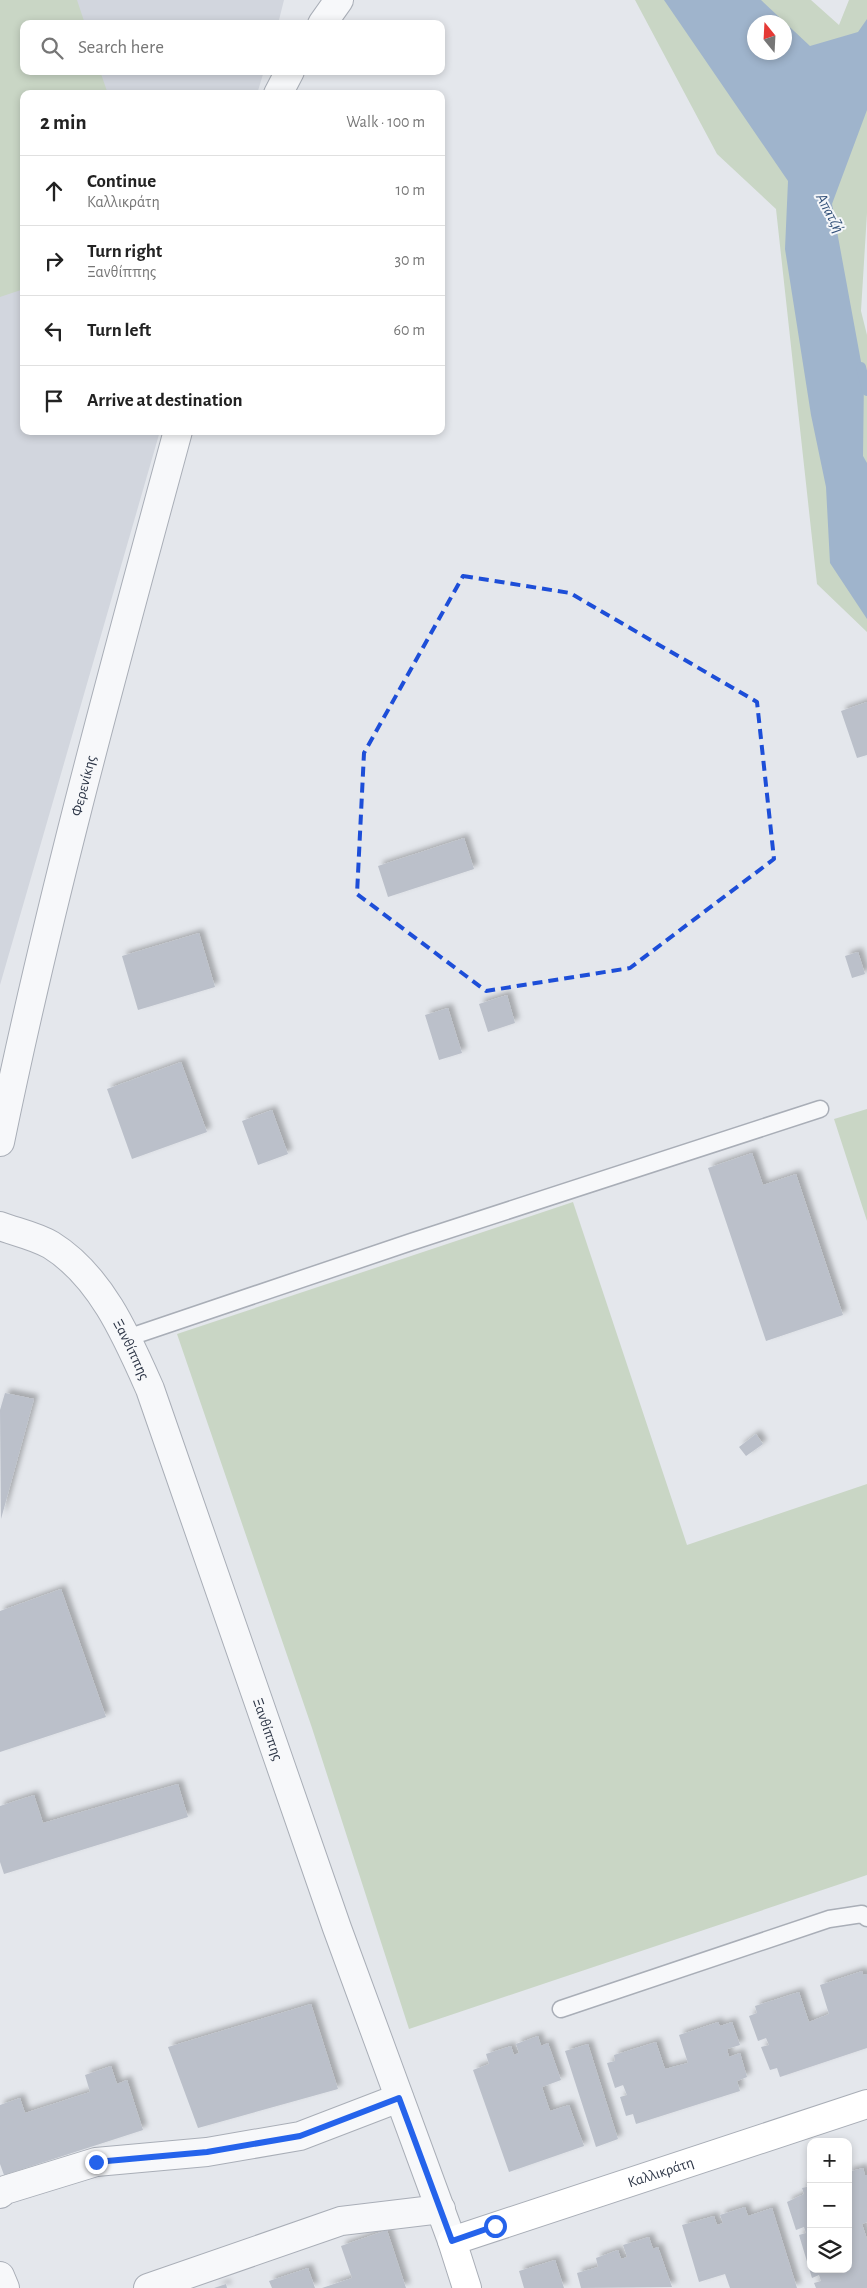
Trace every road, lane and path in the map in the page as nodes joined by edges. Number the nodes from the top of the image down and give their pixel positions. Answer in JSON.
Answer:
{"nodes":[{"id":1,"x":339,"y":0,"type":"edge"},
{"id":2,"x":325,"y":20,"type":"edge"},
{"id":3,"x":288,"y":75,"type":"edge"},
{"id":4,"x":280,"y":90,"type":"edge"},
{"id":5,"x":177,"y":435,"type":"edge"},
{"id":6,"x":820,"y":1110,"type":"dead end"},
{"id":7,"x":0,"y":1142,"type":"edge"},
{"id":8,"x":0,"y":1226,"type":"edge"},
{"id":9,"x":127,"y":1338,"type":"junction"},
{"id":10,"x":867,"y":1918,"type":"edge"},
{"id":11,"x":561,"y":2009,"type":"dead end"},
{"id":12,"x":399,"y":2098,"type":"junction"},
{"id":13,"x":867,"y":2104,"type":"edge"},
{"id":14,"x":0,"y":2194,"type":"edge"},
{"id":15,"x":441,"y":2210,"type":"junction"},
{"id":16,"x":452,"y":2241,"type":"junction"},
{"id":17,"x":0,"y":2276,"type":"edge"},
{"id":18,"x":5,"y":2288,"type":"edge"},
{"id":19,"x":148,"y":2288,"type":"edge"},
{"id":20,"x":467,"y":2288,"type":"edge"}],
"edges":[{"from":1,"to":2,"type":"street"},
{"from":3,"to":4,"type":"street"},
{"from":5,"to":7,"type":"street","name":"Φερενίκης"},
{"from":6,"to":9,"type":"lane"},
{"from":8,"to":9,"type":"street","name":"Ξανθίππης"},
{"from":9,"to":12,"type":"street","name":"Ξανθίππης"},
{"from":10,"to":11,"type":"lane"},
{"from":12,"to":14,"type":"street"},
{"from":12,"to":15,"type":"street","name":"Ξανθίππης"},
{"from":13,"to":16,"type":"street","name":"Καλλικράτη"},
{"from":15,"to":16,"type":"street","name":"Ξανθίππης"},
{"from":15,"to":19,"type":"street"},
{"from":16,"to":20,"type":"street","name":"Ξανθίππης"},
{"from":17,"to":18,"type":"street"}]}
